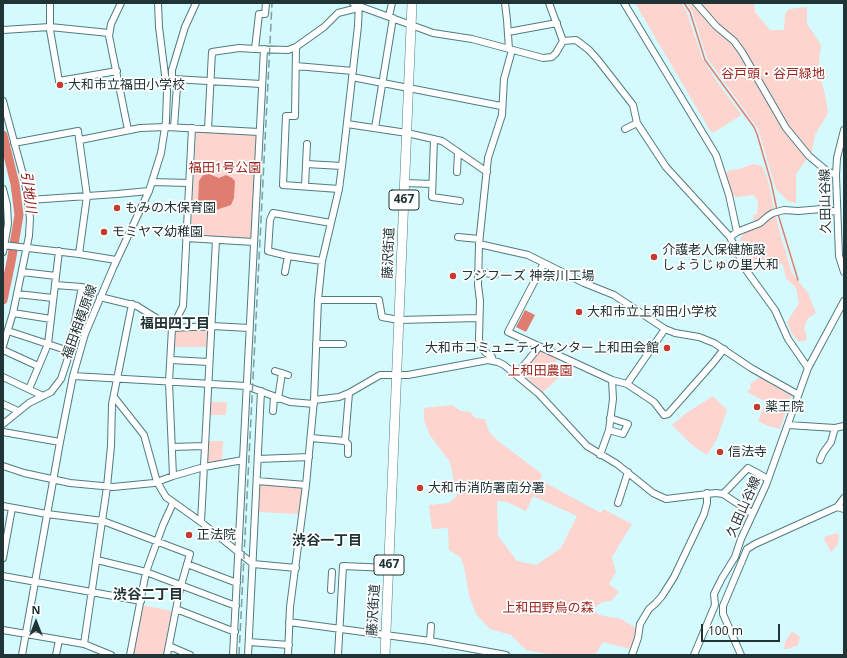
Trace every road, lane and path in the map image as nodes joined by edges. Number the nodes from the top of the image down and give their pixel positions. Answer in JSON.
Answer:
{"nodes":[{"id":1,"x":50,"y":3,"type":"edge"},
{"id":2,"x":121,"y":3,"type":"edge"},
{"id":3,"x":158,"y":3,"type":"edge"},
{"id":4,"x":196,"y":3,"type":"edge"},
{"id":5,"x":266,"y":3,"type":"edge"},
{"id":6,"x":353,"y":3,"type":"edge"},
{"id":7,"x":374,"y":3,"type":"edge"},
{"id":8,"x":392,"y":3,"type":"edge"},
{"id":9,"x":412,"y":3,"type":"edge"},
{"id":10,"x":505,"y":3,"type":"edge"},
{"id":11,"x":549,"y":3,"type":"edge"},
{"id":12,"x":624,"y":3,"type":"edge"},
{"id":13,"x":696,"y":3,"type":"edge"},
{"id":14,"x":359,"y":5,"type":"edge"},
{"id":15,"x":373,"y":11,"type":"junction"},
{"id":16,"x":391,"y":17,"type":"junction"},
{"id":17,"x":557,"y":23,"type":"junction"},
{"id":18,"x":411,"y":25,"type":"junction"},
{"id":19,"x":50,"y":27,"type":"junction"},
{"id":20,"x":3,"y":30,"type":"edge"},
{"id":21,"x":109,"y":32,"type":"junction"},
{"id":22,"x":508,"y":32,"type":"junction"},
{"id":23,"x":563,"y":40,"type":"junction"},
{"id":24,"x":296,"y":46,"type":"junction"},
{"id":25,"x":255,"y":49,"type":"junction"},
{"id":26,"x":264,"y":49,"type":"junction"},
{"id":27,"x":511,"y":50,"type":"junction"},
{"id":28,"x":296,"y":66,"type":"junction"},
{"id":29,"x":116,"y":70,"type":"junction"},
{"id":30,"x":353,"y":74,"type":"junction"},
{"id":31,"x":173,"y":79,"type":"junction"},
{"id":32,"x":210,"y":81,"type":"junction"},
{"id":33,"x":382,"y":83,"type":"junction"},
{"id":34,"x":261,"y":84,"type":"junction"},
{"id":35,"x":409,"y":89,"type":"junction"},
{"id":36,"x":3,"y":101,"type":"edge"},
{"id":37,"x":501,"y":106,"type":"junction"},
{"id":38,"x":637,"y":123,"type":"junction"},
{"id":39,"x":347,"y":124,"type":"junction"},
{"id":40,"x":166,"y":127,"type":"junction"},
{"id":41,"x":174,"y":127,"type":"junction"},
{"id":42,"x":192,"y":128,"type":"junction"},
{"id":43,"x":375,"y":128,"type":"junction"},
{"id":44,"x":625,"y":128,"type":"dead end"},
{"id":45,"x":208,"y":129,"type":"junction"},
{"id":46,"x":128,"y":130,"type":"junction"},
{"id":47,"x":844,"y":130,"type":"edge"},
{"id":48,"x":259,"y":132,"type":"junction"},
{"id":49,"x":407,"y":133,"type":"junction"},
{"id":50,"x":434,"y":139,"type":"junction"},
{"id":51,"x":80,"y":140,"type":"junction"},
{"id":52,"x":14,"y":143,"type":"junction"},
{"id":53,"x":307,"y":144,"type":"dead end"},
{"id":54,"x":458,"y":152,"type":"junction"},
{"id":55,"x":306,"y":164,"type":"junction"},
{"id":56,"x":342,"y":166,"type":"junction"},
{"id":57,"x":458,"y":172,"type":"dead end"},
{"id":58,"x":486,"y":172,"type":"junction"},
{"id":59,"x":836,"y":175,"type":"junction"},
{"id":60,"x":152,"y":182,"type":"junction"},
{"id":61,"x":189,"y":183,"type":"junction"},
{"id":62,"x":405,"y":183,"type":"junction"},
{"id":63,"x":432,"y":184,"type":"junction"},
{"id":64,"x":305,"y":186,"type":"junction"},
{"id":65,"x":3,"y":189,"type":"edge"},
{"id":66,"x":338,"y":189,"type":"junction"},
{"id":67,"x":149,"y":191,"type":"junction"},
{"id":68,"x":87,"y":196,"type":"junction"},
{"id":69,"x":28,"y":200,"type":"junction"},
{"id":70,"x":460,"y":200,"type":"dead end"},
{"id":71,"x":836,"y":204,"type":"junction"},
{"id":72,"x":844,"y":206,"type":"edge"},
{"id":73,"x":836,"y":212,"type":"junction"},
{"id":74,"x":331,"y":223,"type":"junction"},
{"id":75,"x":737,"y":232,"type":"junction"},
{"id":76,"x":458,"y":237,"type":"dead end"},
{"id":77,"x":730,"y":237,"type":"junction"},
{"id":78,"x":186,"y":238,"type":"junction"},
{"id":79,"x":216,"y":240,"type":"junction"},
{"id":80,"x":479,"y":241,"type":"junction"},
{"id":81,"x":254,"y":242,"type":"junction"},
{"id":82,"x":5,"y":245,"type":"edge"},
{"id":83,"x":24,"y":247,"type":"junction"},
{"id":84,"x":59,"y":251,"type":"junction"},
{"id":85,"x":3,"y":252,"type":"edge"},
{"id":86,"x":79,"y":254,"type":"junction"},
{"id":87,"x":288,"y":256,"type":"junction"},
{"id":88,"x":116,"y":260,"type":"junction"},
{"id":89,"x":322,"y":261,"type":"junction"},
{"id":90,"x":544,"y":263,"type":"junction"},
{"id":91,"x":478,"y":271,"type":"junction"},
{"id":92,"x":22,"y":272,"type":"junction"},
{"id":93,"x":285,"y":272,"type":"dead end"},
{"id":94,"x":844,"y":272,"type":"edge"},
{"id":95,"x":495,"y":275,"type":"dead end"},
{"id":96,"x":56,"y":276,"type":"junction"},
{"id":97,"x":55,"y":285,"type":"junction"},
{"id":98,"x":17,"y":294,"type":"junction"},
{"id":99,"x":100,"y":297,"type":"junction"},
{"id":100,"x":54,"y":298,"type":"junction"},
{"id":101,"x":318,"y":300,"type":"junction"},
{"id":102,"x":844,"y":301,"type":"edge"},
{"id":103,"x":132,"y":304,"type":"junction"},
{"id":104,"x":13,"y":312,"type":"junction"},
{"id":105,"x":478,"y":318,"type":"junction"},
{"id":106,"x":51,"y":319,"type":"junction"},
{"id":107,"x":399,"y":320,"type":"junction"},
{"id":108,"x":212,"y":326,"type":"junction"},
{"id":109,"x":172,"y":328,"type":"junction"},
{"id":110,"x":249,"y":328,"type":"junction"},
{"id":111,"x":665,"y":329,"type":"junction"},
{"id":112,"x":8,"y":331,"type":"junction"},
{"id":113,"x":48,"y":344,"type":"junction"},
{"id":114,"x":316,"y":344,"type":"junction"},
{"id":115,"x":343,"y":344,"type":"dead end"},
{"id":116,"x":3,"y":346,"type":"edge"},
{"id":117,"x":539,"y":347,"type":"junction"},
{"id":118,"x":724,"y":349,"type":"junction"},
{"id":119,"x":3,"y":350,"type":"edge"},
{"id":120,"x":69,"y":351,"type":"junction"},
{"id":121,"x":171,"y":360,"type":"junction"},
{"id":122,"x":493,"y":361,"type":"junction"},
{"id":123,"x":209,"y":362,"type":"junction"},
{"id":124,"x":38,"y":366,"type":"junction"},
{"id":125,"x":808,"y":368,"type":"junction"},
{"id":126,"x":275,"y":371,"type":"dead end"},
{"id":127,"x":397,"y":375,"type":"junction"},
{"id":128,"x":516,"y":375,"type":"junction"},
{"id":129,"x":73,"y":376,"type":"junction"},
{"id":130,"x":3,"y":377,"type":"edge"},
{"id":131,"x":118,"y":379,"type":"junction"},
{"id":132,"x":612,"y":380,"type":"junction"},
{"id":133,"x":169,"y":382,"type":"junction"},
{"id":134,"x":208,"y":384,"type":"junction"},
{"id":135,"x":627,"y":384,"type":"junction"},
{"id":136,"x":246,"y":386,"type":"junction"},
{"id":137,"x":28,"y":389,"type":"junction"},
{"id":138,"x":261,"y":391,"type":"junction"},
{"id":139,"x":350,"y":393,"type":"junction"},
{"id":140,"x":798,"y":394,"type":"junction"},
{"id":141,"x":43,"y":396,"type":"junction"},
{"id":142,"x":114,"y":397,"type":"junction"},
{"id":143,"x":276,"y":398,"type":"junction"},
{"id":144,"x":314,"y":402,"type":"junction"},
{"id":145,"x":3,"y":404,"type":"edge"},
{"id":146,"x":18,"y":411,"type":"junction"},
{"id":147,"x":273,"y":411,"type":"dead end"},
{"id":148,"x":610,"y":418,"type":"junction"},
{"id":149,"x":3,"y":424,"type":"edge"},
{"id":150,"x":788,"y":425,"type":"junction"},
{"id":151,"x":844,"y":426,"type":"edge"},
{"id":152,"x":835,"y":428,"type":"junction"},
{"id":153,"x":609,"y":430,"type":"junction"},
{"id":154,"x":3,"y":432,"type":"edge"},
{"id":155,"x":311,"y":438,"type":"junction"},
{"id":156,"x":345,"y":441,"type":"junction"},
{"id":157,"x":60,"y":442,"type":"junction"},
{"id":158,"x":205,"y":446,"type":"junction"},
{"id":159,"x":172,"y":447,"type":"junction"},
{"id":160,"x":348,"y":454,"type":"dead end"},
{"id":161,"x":600,"y":454,"type":"junction"},
{"id":162,"x":309,"y":457,"type":"junction"},
{"id":163,"x":258,"y":459,"type":"junction"},
{"id":164,"x":243,"y":460,"type":"junction"},
{"id":165,"x":820,"y":460,"type":"dead end"},
{"id":166,"x":3,"y":466,"type":"edge"},
{"id":167,"x":204,"y":467,"type":"junction"},
{"id":168,"x":628,"y":472,"type":"junction"},
{"id":169,"x":173,"y":476,"type":"junction"},
{"id":170,"x":53,"y":479,"type":"junction"},
{"id":171,"x":768,"y":479,"type":"junction"},
{"id":172,"x":257,"y":481,"type":"junction"},
{"id":173,"x":157,"y":482,"type":"junction"},
{"id":174,"x":306,"y":485,"type":"junction"},
{"id":175,"x":107,"y":487,"type":"junction"},
{"id":176,"x":707,"y":493,"type":"junction"},
{"id":177,"x":723,"y":494,"type":"junction"},
{"id":178,"x":844,"y":498,"type":"edge"},
{"id":179,"x":173,"y":503,"type":"junction"},
{"id":180,"x":618,"y":503,"type":"dead end"},
{"id":181,"x":3,"y":506,"type":"edge"},
{"id":182,"x":837,"y":507,"type":"junction"},
{"id":183,"x":12,"y":508,"type":"junction"},
{"id":184,"x":844,"y":509,"type":"edge"},
{"id":185,"x":752,"y":513,"type":"junction"},
{"id":186,"x":47,"y":514,"type":"junction"},
{"id":187,"x":103,"y":521,"type":"junction"},
{"id":188,"x":201,"y":522,"type":"junction"},
{"id":189,"x":157,"y":542,"type":"junction"},
{"id":190,"x":238,"y":552,"type":"junction"},
{"id":191,"x":3,"y":558,"type":"edge"},
{"id":192,"x":97,"y":560,"type":"junction"},
{"id":193,"x":187,"y":564,"type":"junction"},
{"id":194,"x":253,"y":564,"type":"junction"},
{"id":195,"x":296,"y":568,"type":"junction"},
{"id":196,"x":389,"y":568,"type":"junction"},
{"id":197,"x":146,"y":572,"type":"junction"},
{"id":198,"x":332,"y":572,"type":"dead end"},
{"id":199,"x":3,"y":576,"type":"edge"},
{"id":200,"x":34,"y":581,"type":"junction"},
{"id":201,"x":331,"y":581,"type":"junction"},
{"id":202,"x":342,"y":582,"type":"junction"},
{"id":203,"x":237,"y":583,"type":"junction"},
{"id":204,"x":182,"y":586,"type":"junction"},
{"id":205,"x":331,"y":590,"type":"dead end"},
{"id":206,"x":92,"y":592,"type":"junction"},
{"id":207,"x":141,"y":601,"type":"junction"},
{"id":208,"x":236,"y":606,"type":"junction"},
{"id":209,"x":176,"y":609,"type":"junction"},
{"id":210,"x":289,"y":622,"type":"junction"},
{"id":211,"x":431,"y":626,"type":"dead end"},
{"id":212,"x":339,"y":629,"type":"junction"},
{"id":213,"x":3,"y":630,"type":"edge"},
{"id":214,"x":234,"y":632,"type":"junction"},
{"id":215,"x":25,"y":634,"type":"junction"},
{"id":216,"x":386,"y":635,"type":"junction"},
{"id":217,"x":59,"y":640,"type":"junction"},
{"id":218,"x":430,"y":641,"type":"junction"},
{"id":219,"x":249,"y":642,"type":"junction"},
{"id":220,"x":84,"y":644,"type":"junction"},
{"id":221,"x":289,"y":645,"type":"junction"},
{"id":222,"x":169,"y":646,"type":"junction"},
{"id":223,"x":22,"y":655,"type":"edge"},
{"id":224,"x":56,"y":655,"type":"edge"},
{"id":225,"x":111,"y":655,"type":"edge"},
{"id":226,"x":130,"y":655,"type":"edge"},
{"id":227,"x":167,"y":655,"type":"edge"},
{"id":228,"x":190,"y":655,"type":"edge"},
{"id":229,"x":233,"y":655,"type":"edge"},
{"id":230,"x":248,"y":655,"type":"edge"},
{"id":231,"x":288,"y":655,"type":"edge"},
{"id":232,"x":338,"y":655,"type":"edge"},
{"id":233,"x":385,"y":655,"type":"edge"},
{"id":234,"x":506,"y":655,"type":"edge"},
{"id":235,"x":632,"y":655,"type":"edge"},
{"id":236,"x":694,"y":655,"type":"edge"},
{"id":237,"x":741,"y":655,"type":"edge"}],
"edges":[{"from":1,"to":19,"type":"street"},
{"from":2,"to":21,"type":"street"},
{"from":3,"to":40,"type":"street","name":"福田相模原線"},
{"from":4,"to":31,"type":"street"},
{"from":5,"to":25,"type":"street"},
{"from":6,"to":14,"type":"street"},
{"from":7,"to":15,"type":"street"},
{"from":8,"to":16,"type":"street"},
{"from":9,"to":18,"type":"highway","name":"藤沢街道","number":"467"},
{"from":10,"to":22,"type":"street"},
{"from":11,"to":17,"type":"street"},
{"from":12,"to":75,"type":"street"},
{"from":13,"to":59,"type":"street"},
{"from":14,"to":15,"type":"street"},
{"from":14,"to":24,"type":"street"},
{"from":14,"to":30,"type":"street"},
{"from":15,"to":16,"type":"street"},
{"from":16,"to":18,"type":"street"},
{"from":16,"to":33,"type":"street"},
{"from":17,"to":22,"type":"street"},
{"from":17,"to":23,"type":"street"},
{"from":18,"to":27,"type":"street"},
{"from":18,"to":35,"type":"highway","name":"藤沢街道","number":"467"},
{"from":19,"to":20,"type":"street"},
{"from":19,"to":21,"type":"street"},
{"from":19,"to":29,"type":"street"},
{"from":21,"to":29,"type":"street"},
{"from":22,"to":27,"type":"street"},
{"from":23,"to":27,"type":"street"},
{"from":23,"to":38,"type":"street"},
{"from":24,"to":26,"type":"street"},
{"from":24,"to":28,"type":"street"},
{"from":25,"to":26,"type":"street"},
{"from":25,"to":32,"type":"street"},
{"from":26,"to":34,"type":"street"},
{"from":27,"to":37,"type":"street"},
{"from":28,"to":30,"type":"street"},
{"from":28,"to":64,"type":"street"},
{"from":29,"to":46,"type":"street"},
{"from":30,"to":33,"type":"street"},
{"from":30,"to":39,"type":"street"},
{"from":31,"to":32,"type":"street"},
{"from":31,"to":41,"type":"street"},
{"from":32,"to":34,"type":"street"},
{"from":32,"to":45,"type":"street"},
{"from":33,"to":35,"type":"street"},
{"from":33,"to":43,"type":"street"},
{"from":34,"to":48,"type":"street"},
{"from":35,"to":37,"type":"street"},
{"from":35,"to":49,"type":"highway","name":"藤沢街道","number":"467"},
{"from":36,"to":52,"type":"street"},
{"from":37,"to":58,"type":"street"},
{"from":38,"to":44,"type":"street"},
{"from":38,"to":77,"type":"street"},
{"from":39,"to":43,"type":"street"},
{"from":39,"to":56,"type":"street"},
{"from":40,"to":41,"type":"street"},
{"from":40,"to":46,"type":"street"},
{"from":40,"to":60,"type":"street","name":"福田相模原線"},
{"from":41,"to":42,"type":"street"},
{"from":42,"to":45,"type":"street"},
{"from":42,"to":61,"type":"street"},
{"from":43,"to":49,"type":"street"},
{"from":45,"to":48,"type":"street"},
{"from":46,"to":51,"type":"street"},
{"from":47,"to":59,"type":"street","name":"久田山谷線"},
{"from":48,"to":81,"type":"street"},
{"from":49,"to":50,"type":"street"},
{"from":49,"to":62,"type":"highway","name":"藤沢街道","number":"467"},
{"from":50,"to":54,"type":"street"},
{"from":50,"to":63,"type":"street"},
{"from":51,"to":52,"type":"street"},
{"from":51,"to":68,"type":"street"},
{"from":52,"to":69,"type":"street"},
{"from":53,"to":55,"type":"street"},
{"from":54,"to":57,"type":"street"},
{"from":54,"to":58,"type":"street"},
{"from":55,"to":56,"type":"street"},
{"from":55,"to":64,"type":"street"},
{"from":56,"to":66,"type":"street"},
{"from":58,"to":80,"type":"street"},
{"from":59,"to":71,"type":"street","name":"久田山谷線"},
{"from":60,"to":61,"type":"street"},
{"from":60,"to":67,"type":"street","name":"福田相模原線"},
{"from":61,"to":78,"type":"street"},
{"from":62,"to":63,"type":"street"},
{"from":62,"to":107,"type":"highway","name":"藤沢街道","number":"467"},
{"from":63,"to":70,"type":"street"},
{"from":64,"to":66,"type":"street"},
{"from":65,"to":82,"type":"street"},
{"from":66,"to":74,"type":"street"},
{"from":67,"to":68,"type":"street"},
{"from":67,"to":88,"type":"street","name":"福田相模原線"},
{"from":68,"to":69,"type":"street"},
{"from":68,"to":86,"type":"street"},
{"from":69,"to":83,"type":"street"},
{"from":71,"to":72,"type":"street"},
{"from":71,"to":73,"type":"street","name":"久田山谷線"},
{"from":73,"to":75,"type":"street"},
{"from":73,"to":94,"type":"street","name":"久田山谷線"},
{"from":74,"to":87,"type":"street"},
{"from":74,"to":89,"type":"street"},
{"from":75,"to":77,"type":"street"},
{"from":76,"to":80,"type":"street"},
{"from":77,"to":125,"type":"street"},
{"from":78,"to":79,"type":"street"},
{"from":78,"to":109,"type":"street"},
{"from":79,"to":81,"type":"street"},
{"from":79,"to":108,"type":"street"},
{"from":80,"to":90,"type":"street"},
{"from":80,"to":91,"type":"street"},
{"from":81,"to":110,"type":"street"},
{"from":82,"to":83,"type":"street"},
{"from":82,"to":85,"type":"street"},
{"from":83,"to":84,"type":"street"},
{"from":83,"to":92,"type":"street"},
{"from":84,"to":86,"type":"street"},
{"from":84,"to":96,"type":"street"},
{"from":86,"to":88,"type":"street"},
{"from":87,"to":89,"type":"street"},
{"from":87,"to":93,"type":"street"},
{"from":88,"to":99,"type":"street","name":"福田相模原線"},
{"from":89,"to":101,"type":"street"},
{"from":90,"to":111,"type":"street"},
{"from":90,"to":117,"type":"street"},
{"from":91,"to":95,"type":"street"},
{"from":91,"to":105,"type":"street"},
{"from":92,"to":96,"type":"street"},
{"from":92,"to":98,"type":"street"},
{"from":96,"to":97,"type":"street"},
{"from":97,"to":100,"type":"street"},
{"from":97,"to":120,"type":"street"},
{"from":98,"to":100,"type":"street"},
{"from":98,"to":104,"type":"street"},
{"from":99,"to":103,"type":"street"},
{"from":99,"to":129,"type":"street","name":"福田相模原線"},
{"from":100,"to":106,"type":"street"},
{"from":101,"to":107,"type":"street"},
{"from":101,"to":114,"type":"street"},
{"from":102,"to":125,"type":"street","name":"久田山谷線"},
{"from":103,"to":109,"type":"street"},
{"from":103,"to":131,"type":"street"},
{"from":104,"to":106,"type":"street"},
{"from":104,"to":112,"type":"street"},
{"from":105,"to":107,"type":"street"},
{"from":105,"to":122,"type":"street"},
{"from":106,"to":113,"type":"street"},
{"from":107,"to":127,"type":"highway","name":"藤沢街道","number":"467"},
{"from":108,"to":109,"type":"street"},
{"from":108,"to":110,"type":"street"},
{"from":108,"to":123,"type":"street"},
{"from":109,"to":121,"type":"street"},
{"from":110,"to":136,"type":"street"},
{"from":111,"to":118,"type":"street"},
{"from":111,"to":135,"type":"street"},
{"from":112,"to":113,"type":"street"},
{"from":112,"to":116,"type":"street"},
{"from":113,"to":120,"type":"street"},
{"from":113,"to":124,"type":"street"},
{"from":114,"to":115,"type":"street"},
{"from":114,"to":144,"type":"street"},
{"from":117,"to":128,"type":"street"},
{"from":117,"to":132,"type":"street"},
{"from":118,"to":135,"type":"street"},
{"from":118,"to":140,"type":"street"},
{"from":119,"to":124,"type":"street"},
{"from":120,"to":141,"type":"street"},
{"from":121,"to":123,"type":"street"},
{"from":121,"to":133,"type":"street"},
{"from":122,"to":127,"type":"street"},
{"from":122,"to":128,"type":"street"},
{"from":123,"to":134,"type":"street"},
{"from":124,"to":137,"type":"street"},
{"from":125,"to":140,"type":"street","name":"久田山谷線"},
{"from":126,"to":143,"type":"street"},
{"from":127,"to":139,"type":"street"},
{"from":127,"to":196,"type":"highway","name":"藤沢街道","number":"467"},
{"from":128,"to":161,"type":"street"},
{"from":129,"to":131,"type":"street"},
{"from":129,"to":157,"type":"street","name":"福田相模原線"},
{"from":130,"to":137,"type":"street"},
{"from":131,"to":133,"type":"street"},
{"from":131,"to":142,"type":"street"},
{"from":132,"to":135,"type":"street"},
{"from":132,"to":148,"type":"street"},
{"from":133,"to":134,"type":"street"},
{"from":133,"to":159,"type":"street"},
{"from":134,"to":136,"type":"street"},
{"from":134,"to":158,"type":"street"},
{"from":136,"to":138,"type":"street"},
{"from":136,"to":164,"type":"street"},
{"from":137,"to":141,"type":"street"},
{"from":138,"to":143,"type":"street"},
{"from":138,"to":163,"type":"street"},
{"from":139,"to":144,"type":"street"},
{"from":139,"to":156,"type":"street"},
{"from":140,"to":150,"type":"street","name":"久田山谷線"},
{"from":141,"to":146,"type":"street"},
{"from":142,"to":173,"type":"street"},
{"from":142,"to":175,"type":"street"},
{"from":143,"to":144,"type":"street"},
{"from":143,"to":147,"type":"street"},
{"from":144,"to":155,"type":"street"},
{"from":145,"to":146,"type":"street"},
{"from":146,"to":149,"type":"street"},
{"from":148,"to":153,"type":"street"},
{"from":148,"to":153,"type":"street"},
{"from":150,"to":152,"type":"street"},
{"from":150,"to":171,"type":"street","name":"久田山谷線"},
{"from":151,"to":152,"type":"street"},
{"from":152,"to":165,"type":"street"},
{"from":153,"to":161,"type":"street"},
{"from":154,"to":157,"type":"street"},
{"from":155,"to":156,"type":"street"},
{"from":155,"to":162,"type":"street"},
{"from":156,"to":160,"type":"street"},
{"from":157,"to":170,"type":"street","name":"福田相模原線"},
{"from":158,"to":159,"type":"street"},
{"from":158,"to":167,"type":"street"},
{"from":159,"to":169,"type":"street"},
{"from":161,"to":168,"type":"street"},
{"from":162,"to":163,"type":"street"},
{"from":162,"to":174,"type":"street"},
{"from":163,"to":172,"type":"street"},
{"from":164,"to":167,"type":"street"},
{"from":164,"to":190,"type":"street"},
{"from":166,"to":170,"type":"street"},
{"from":167,"to":169,"type":"street"},
{"from":167,"to":188,"type":"street"},
{"from":168,"to":176,"type":"street"},
{"from":168,"to":180,"type":"street"},
{"from":169,"to":173,"type":"street"},
{"from":170,"to":175,"type":"street"},
{"from":170,"to":186,"type":"street","name":"福田相模原線"},
{"from":171,"to":177,"type":"street"},
{"from":171,"to":185,"type":"street","name":"久田山谷線"},
{"from":172,"to":174,"type":"street"},
{"from":172,"to":194,"type":"street"},
{"from":173,"to":175,"type":"street"},
{"from":173,"to":179,"type":"street"},
{"from":174,"to":195,"type":"street"},
{"from":175,"to":187,"type":"street"},
{"from":176,"to":177,"type":"street"},
{"from":176,"to":235,"type":"street"},
{"from":177,"to":185,"type":"street"},
{"from":178,"to":182,"type":"street"},
{"from":179,"to":188,"type":"street"},
{"from":179,"to":189,"type":"street"},
{"from":181,"to":183,"type":"street"},
{"from":182,"to":184,"type":"street"},
{"from":182,"to":237,"type":"street"},
{"from":183,"to":186,"type":"street"},
{"from":183,"to":191,"type":"street"},
{"from":185,"to":236,"type":"street","name":"久田山谷線"},
{"from":186,"to":187,"type":"street"},
{"from":186,"to":200,"type":"street","name":"福田相模原線"},
{"from":187,"to":189,"type":"street"},
{"from":187,"to":192,"type":"street"},
{"from":188,"to":190,"type":"street"},
{"from":189,"to":193,"type":"street"},
{"from":189,"to":197,"type":"street"},
{"from":190,"to":194,"type":"street"},
{"from":190,"to":203,"type":"street"},
{"from":192,"to":197,"type":"street"},
{"from":192,"to":206,"type":"street"},
{"from":193,"to":203,"type":"street"},
{"from":193,"to":204,"type":"street"},
{"from":194,"to":195,"type":"street"},
{"from":194,"to":219,"type":"street"},
{"from":195,"to":210,"type":"street"},
{"from":196,"to":202,"type":"street"},
{"from":196,"to":216,"type":"highway","name":"藤沢街道","number":"467"},
{"from":197,"to":204,"type":"street"},
{"from":197,"to":207,"type":"street"},
{"from":198,"to":201,"type":"street"},
{"from":199,"to":200,"type":"street"},
{"from":200,"to":206,"type":"street"},
{"from":200,"to":215,"type":"street","name":"福田相模原線"},
{"from":201,"to":202,"type":"street"},
{"from":201,"to":205,"type":"street"},
{"from":202,"to":212,"type":"street"},
{"from":203,"to":208,"type":"street"},
{"from":204,"to":208,"type":"street"},
{"from":204,"to":209,"type":"street"},
{"from":206,"to":207,"type":"street"},
{"from":206,"to":220,"type":"street"},
{"from":207,"to":226,"type":"street"},
{"from":208,"to":214,"type":"street"},
{"from":209,"to":214,"type":"street"},
{"from":209,"to":222,"type":"street"},
{"from":210,"to":212,"type":"street"},
{"from":210,"to":221,"type":"street"},
{"from":211,"to":218,"type":"street"},
{"from":212,"to":216,"type":"street"},
{"from":212,"to":232,"type":"street"},
{"from":213,"to":215,"type":"street"},
{"from":214,"to":229,"type":"street"},
{"from":215,"to":217,"type":"street"},
{"from":215,"to":223,"type":"street","name":"福田相模原線"},
{"from":216,"to":218,"type":"street"},
{"from":216,"to":233,"type":"highway","name":"藤沢街道","number":"467"},
{"from":217,"to":220,"type":"street"},
{"from":217,"to":224,"type":"street"},
{"from":218,"to":234,"type":"street"},
{"from":219,"to":221,"type":"street"},
{"from":219,"to":230,"type":"street"},
{"from":220,"to":225,"type":"street"},
{"from":221,"to":231,"type":"street"},
{"from":222,"to":227,"type":"street"},
{"from":222,"to":228,"type":"street"}]}
